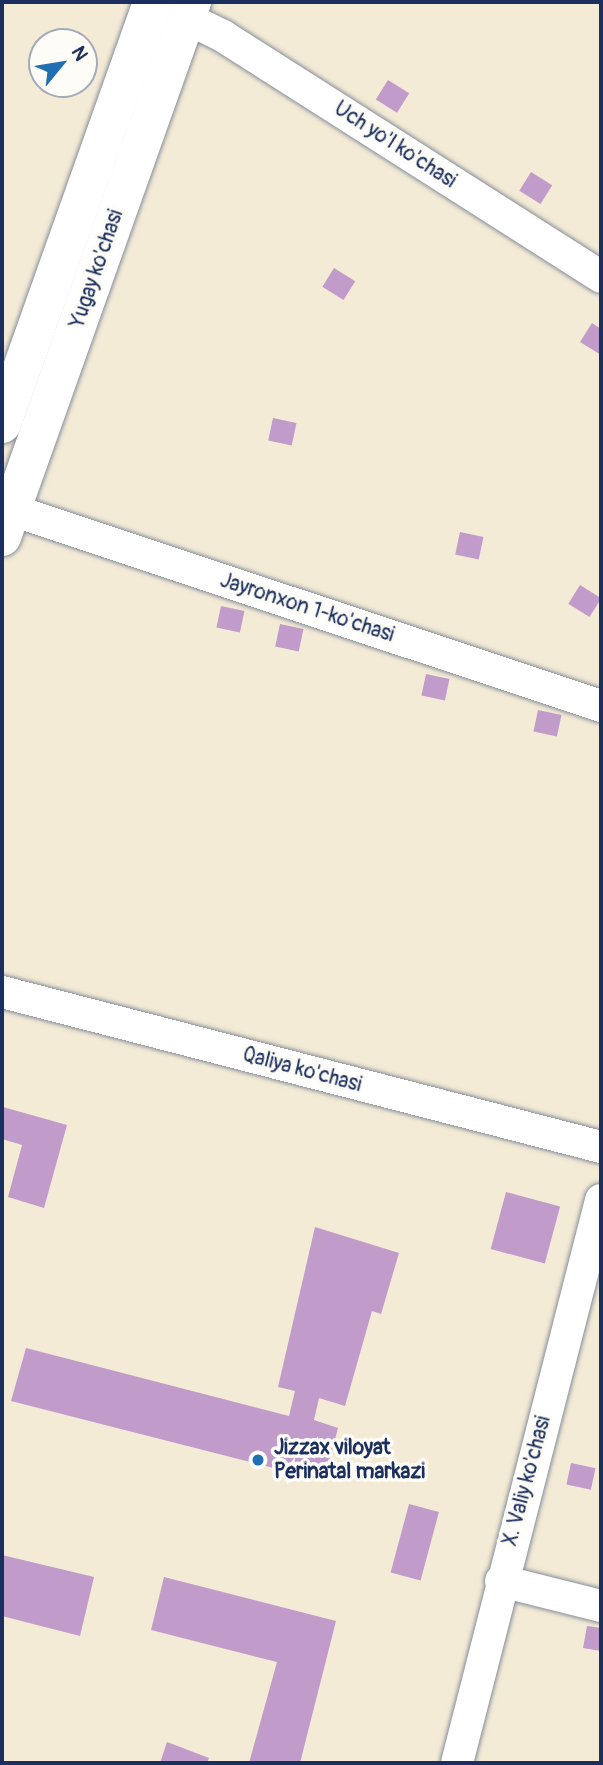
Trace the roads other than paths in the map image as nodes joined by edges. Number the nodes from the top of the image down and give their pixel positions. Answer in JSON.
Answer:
{"nodes":[{"id":1,"x":152,"y":2,"type":"edge"},
{"id":2,"x":189,"y":10,"type":"edge"},
{"id":3,"x":601,"y":277,"type":"edge"},
{"id":4,"x":2,"y":424,"type":"edge"},
{"id":5,"x":7,"y":523,"type":"edge"},
{"id":6,"x":601,"y":706,"type":"edge"},
{"id":7,"x":2,"y":992,"type":"edge"},
{"id":8,"x":601,"y":1147,"type":"edge"},
{"id":9,"x":601,"y":1200,"type":"edge"},
{"id":10,"x":500,"y":1581,"type":"junction"},
{"id":11,"x":601,"y":1606,"type":"edge"},
{"id":12,"x":457,"y":1763,"type":"edge"}],
"edges":[{"from":1,"to":4,"type":"main road","name":"Yugay ko'chasi"},
{"from":2,"to":3,"type":"street","name":"Uch yo'l ko'chasi"},
{"from":2,"to":5,"type":"main road","name":"Yugay ko'chasi"},
{"from":5,"to":6,"type":"street","name":"Jayronxon 1-ko'chasi"},
{"from":7,"to":8,"type":"street","name":"Qaliya ko'chasi"},
{"from":9,"to":10,"type":"street","name":"X. Valiy ko'chasi"},
{"from":10,"to":11,"type":"street"},
{"from":10,"to":12,"type":"street","name":"X. Valiy ko'chasi"}]}
